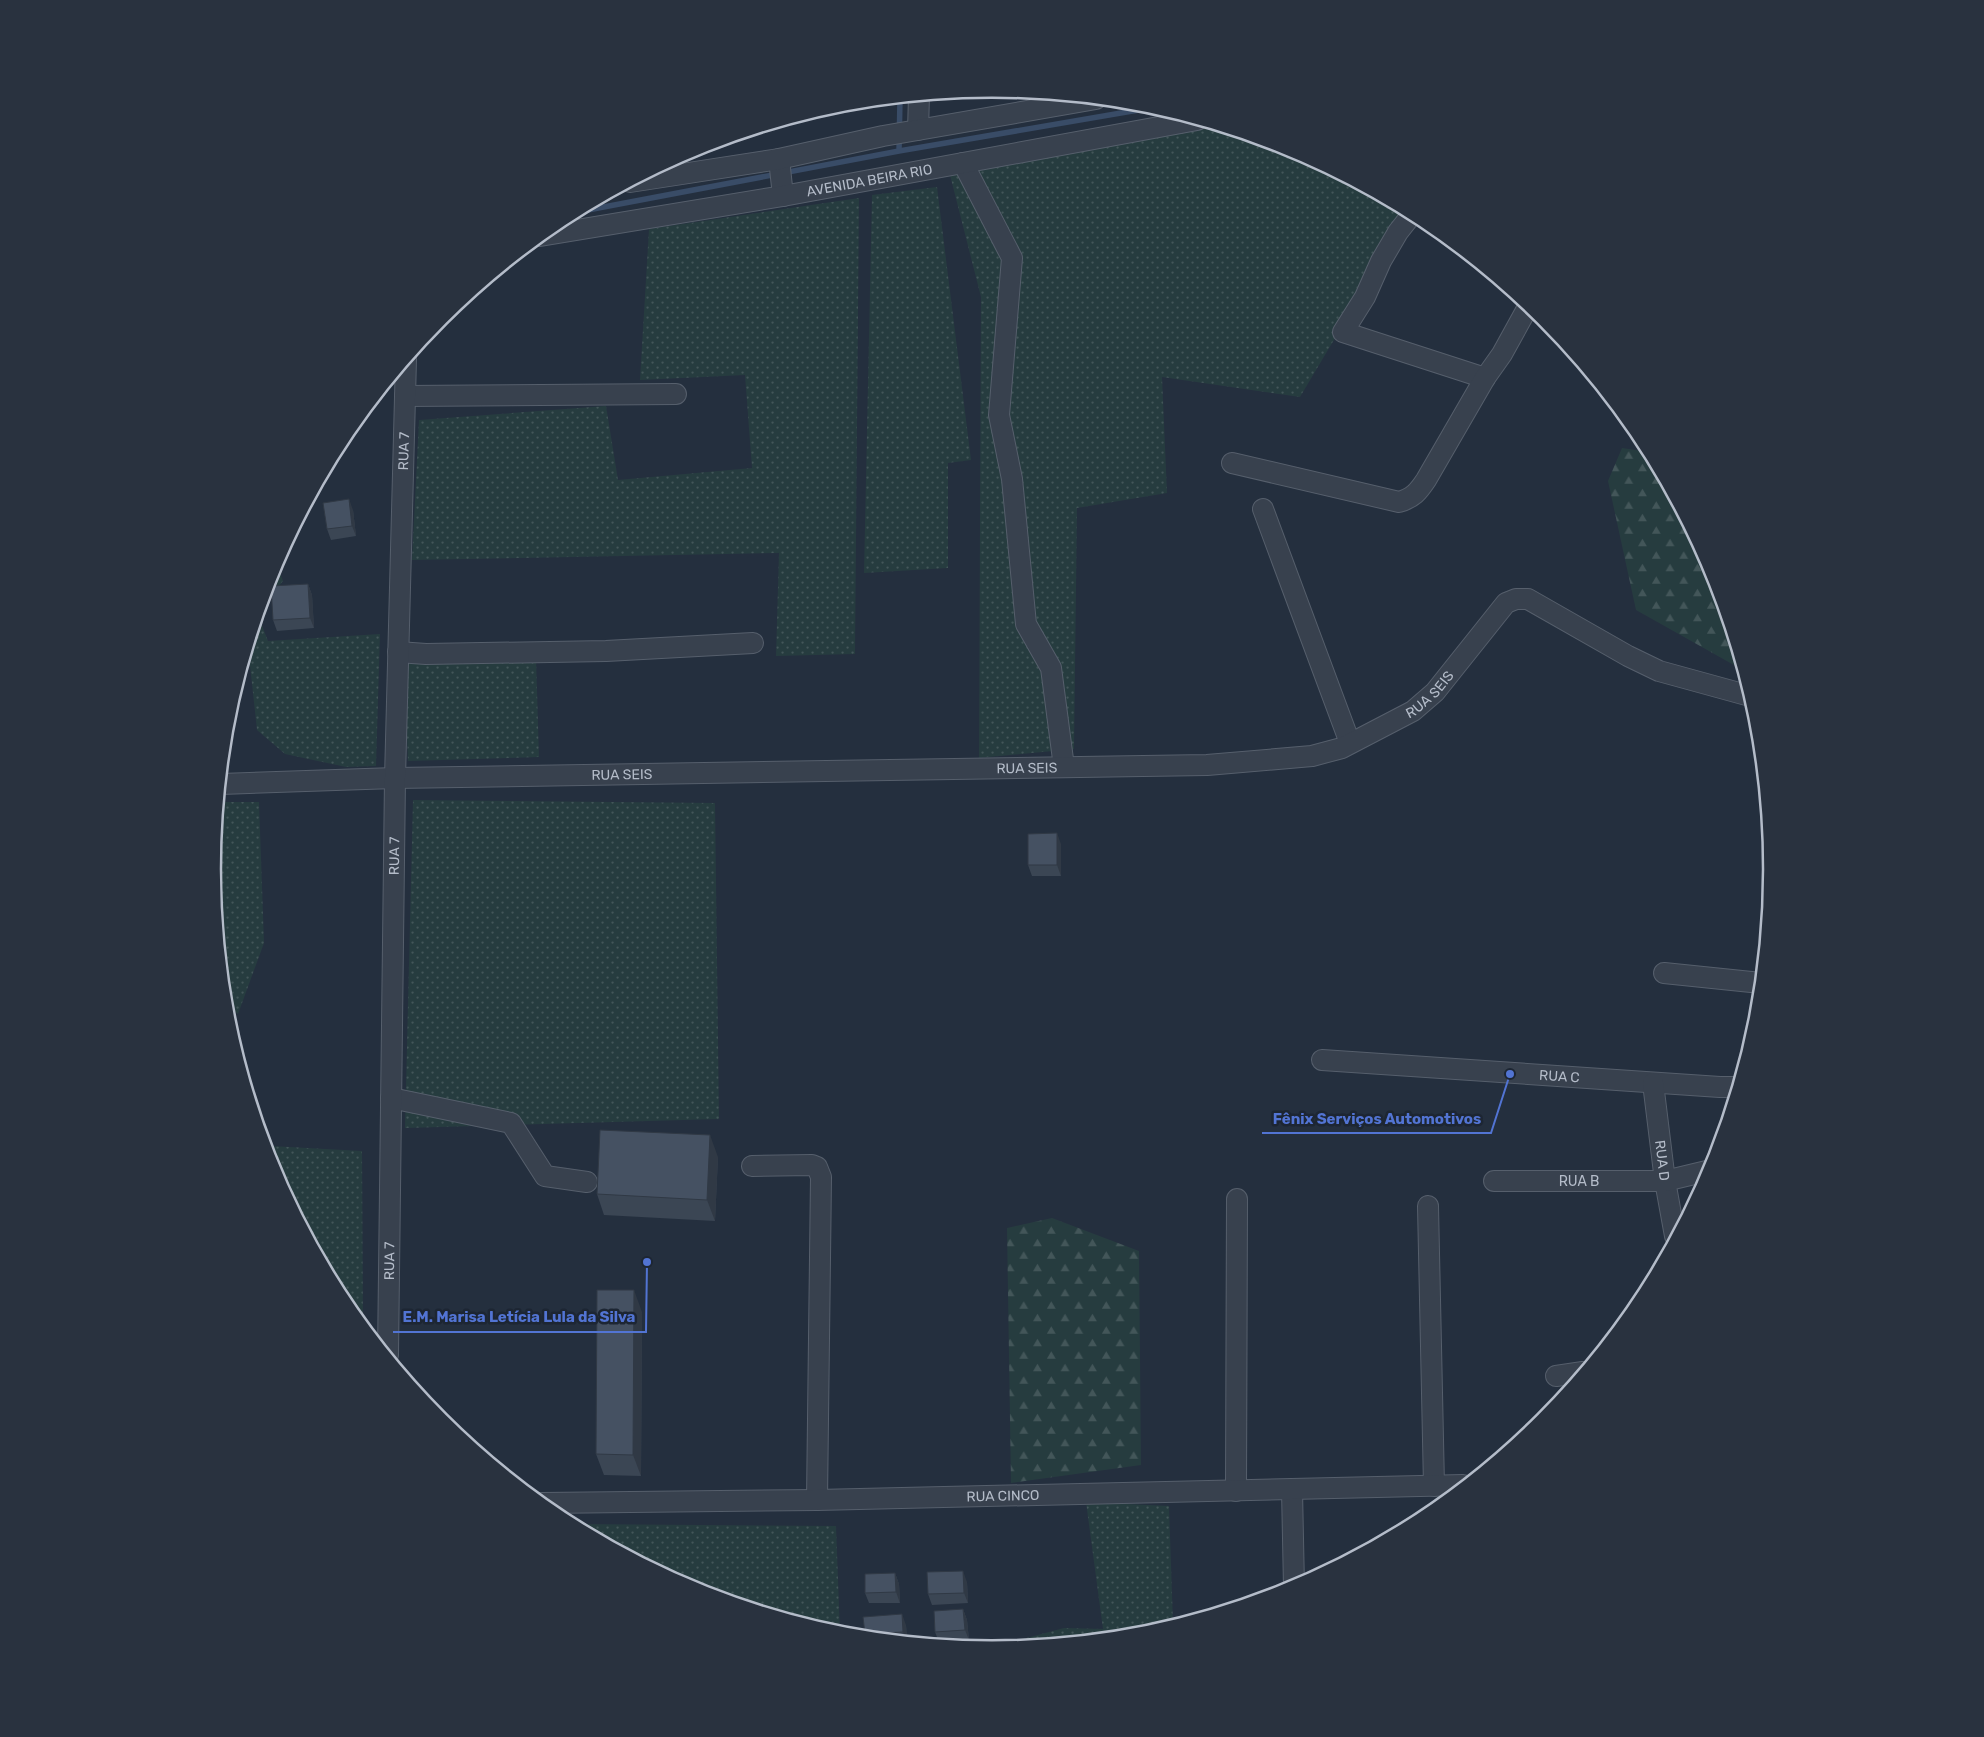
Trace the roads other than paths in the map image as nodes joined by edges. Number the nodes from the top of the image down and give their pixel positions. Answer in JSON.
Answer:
{"nodes":[{"id":1,"x":917,"y":101,"type":"edge"},
{"id":2,"x":1077,"y":102,"type":"edge"},
{"id":3,"x":1183,"y":122,"type":"edge"},
{"id":4,"x":906,"y":132,"type":"junction"},
{"id":5,"x":963,"y":163,"type":"junction"},
{"id":6,"x":780,"y":176,"type":"junction"},
{"id":7,"x":643,"y":181,"type":"edge"},
{"id":8,"x":1407,"y":219,"type":"edge"},
{"id":9,"x":558,"y":232,"type":"edge"},
{"id":10,"x":1525,"y":312,"type":"edge"},
{"id":11,"x":406,"y":368,"type":"edge"},
{"id":12,"x":1485,"y":378,"type":"junction"},
{"id":13,"x":676,"y":394,"type":"dead end"},
{"id":14,"x":405,"y":396,"type":"junction"},
{"id":15,"x":1232,"y":463,"type":"dead end"},
{"id":16,"x":1263,"y":510,"type":"dead end"},
{"id":17,"x":753,"y":643,"type":"dead end"},
{"id":18,"x":398,"y":652,"type":"junction"},
{"id":19,"x":1743,"y":694,"type":"edge"},
{"id":20,"x":1350,"y":743,"type":"junction"},
{"id":21,"x":1064,"y":767,"type":"junction"},
{"id":22,"x":395,"y":778,"type":"junction"},
{"id":23,"x":226,"y":784,"type":"edge"},
{"id":24,"x":1664,"y":973,"type":"dead end"},
{"id":25,"x":1754,"y":981,"type":"edge"},
{"id":26,"x":1322,"y":1060,"type":"dead end"},
{"id":27,"x":1653,"y":1083,"type":"junction"},
{"id":28,"x":1731,"y":1087,"type":"edge"},
{"id":29,"x":391,"y":1098,"type":"junction"},
{"id":30,"x":752,"y":1166,"type":"dead end"},
{"id":31,"x":1700,"y":1173,"type":"edge"},
{"id":32,"x":1494,"y":1181,"type":"dead end"},
{"id":33,"x":1665,"y":1181,"type":"junction"},
{"id":34,"x":587,"y":1182,"type":"dead end"},
{"id":35,"x":1236,"y":1199,"type":"dead end"},
{"id":36,"x":1428,"y":1206,"type":"dead end"},
{"id":37,"x":1674,"y":1228,"type":"edge"},
{"id":38,"x":388,"y":1348,"type":"edge"},
{"id":39,"x":1575,"y":1373,"type":"edge"},
{"id":40,"x":1556,"y":1376,"type":"dead end"},
{"id":41,"x":1434,"y":1486,"type":"junction"},
{"id":42,"x":1453,"y":1486,"type":"edge"},
{"id":43,"x":1292,"y":1490,"type":"junction"},
{"id":44,"x":1236,"y":1491,"type":"junction"},
{"id":45,"x":817,"y":1500,"type":"junction"},
{"id":46,"x":554,"y":1503,"type":"edge"},
{"id":47,"x":1294,"y":1578,"type":"edge"}],
"edges":[{"from":1,"to":4,"type":"street"},
{"from":2,"to":4,"type":"street","name":"AVENIDA BEIRA RIO"},
{"from":3,"to":5,"type":"street","name":"AVENIDA BEIRA RIO"},
{"from":4,"to":6,"type":"street","name":"AVENIDA BEIRA RIO"},
{"from":5,"to":6,"type":"street","name":"AVENIDA BEIRA RIO"},
{"from":5,"to":21,"type":"street"},
{"from":6,"to":7,"type":"street","name":"AVENIDA BEIRA RIO"},
{"from":6,"to":9,"type":"street","name":"AVENIDA BEIRA RIO"},
{"from":8,"to":12,"type":"street"},
{"from":10,"to":12,"type":"street"},
{"from":11,"to":14,"type":"street","name":"RUA 7"},
{"from":12,"to":15,"type":"street"},
{"from":13,"to":14,"type":"street"},
{"from":14,"to":18,"type":"street","name":"RUA 7"},
{"from":16,"to":20,"type":"street"},
{"from":17,"to":18,"type":"street"},
{"from":18,"to":22,"type":"street","name":"RUA 7"},
{"from":19,"to":20,"type":"street","name":"RUA SEIS"},
{"from":20,"to":21,"type":"street","name":"RUA SEIS"},
{"from":21,"to":22,"type":"street","name":"RUA SEIS"},
{"from":22,"to":23,"type":"street","name":"RUA SEIS"},
{"from":22,"to":29,"type":"street","name":"RUA 7"},
{"from":24,"to":25,"type":"street"},
{"from":26,"to":27,"type":"street","name":"RUA C"},
{"from":27,"to":28,"type":"street","name":"RUA C"},
{"from":27,"to":33,"type":"street","name":"RUA D"},
{"from":29,"to":34,"type":"street"},
{"from":29,"to":38,"type":"street","name":"RUA 7"},
{"from":30,"to":45,"type":"street"},
{"from":31,"to":33,"type":"street","name":"RUA B"},
{"from":32,"to":33,"type":"street","name":"RUA B"},
{"from":33,"to":37,"type":"street","name":"RUA D"},
{"from":35,"to":44,"type":"street"},
{"from":36,"to":41,"type":"street"},
{"from":39,"to":40,"type":"street"},
{"from":41,"to":42,"type":"street","name":"RUA CINCO"},
{"from":41,"to":43,"type":"street","name":"RUA CINCO"},
{"from":43,"to":44,"type":"street","name":"RUA CINCO"},
{"from":43,"to":47,"type":"street"},
{"from":44,"to":45,"type":"street","name":"RUA CINCO"},
{"from":45,"to":46,"type":"street","name":"RUA CINCO"}]}
